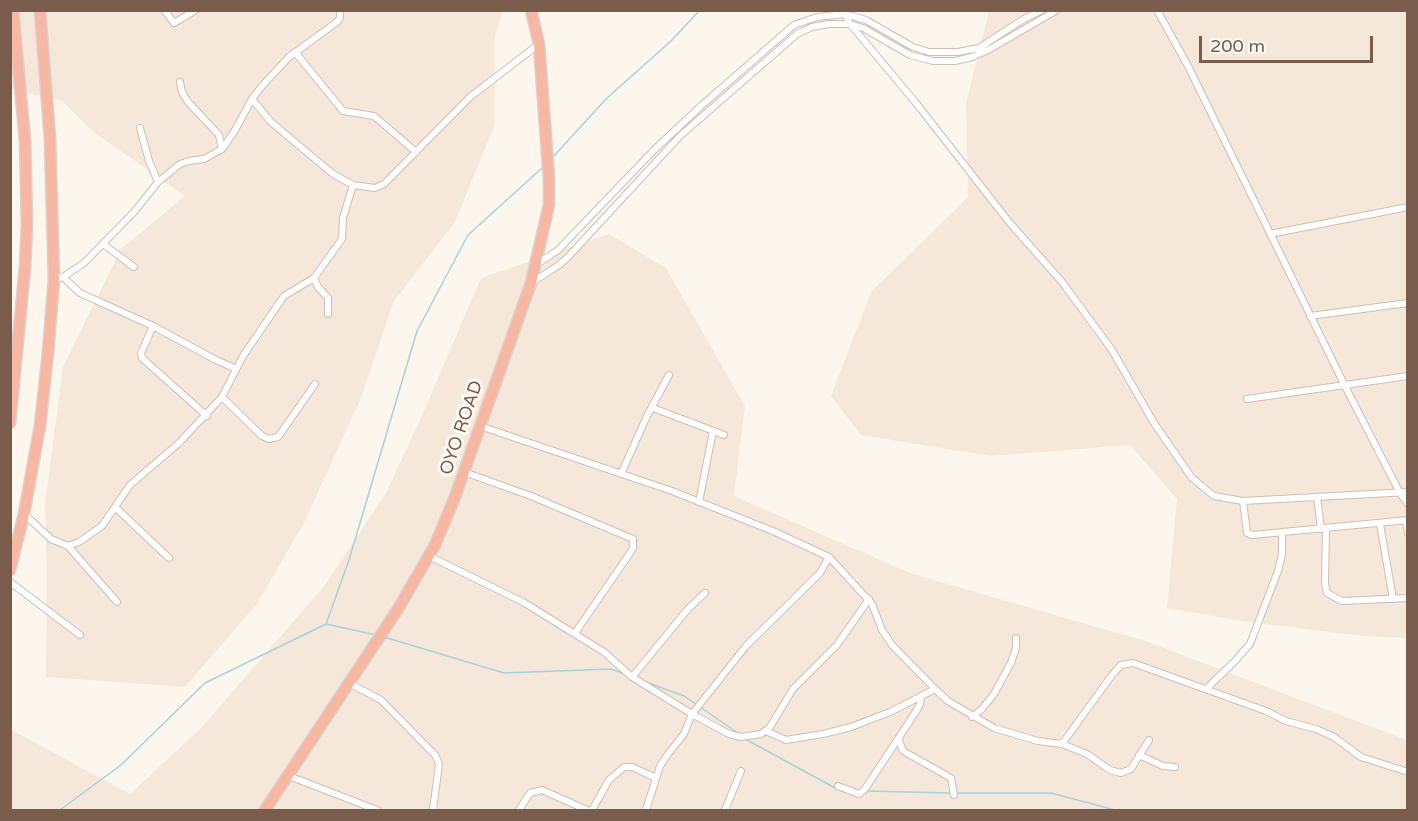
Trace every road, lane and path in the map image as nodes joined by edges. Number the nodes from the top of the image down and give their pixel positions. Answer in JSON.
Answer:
{"nodes":[{"id":1,"x":13,"y":10,"type":"edge"},
{"id":2,"x":164,"y":10,"type":"edge"},
{"id":3,"x":196,"y":10,"type":"edge"},
{"id":4,"x":340,"y":10,"type":"edge"},
{"id":5,"x":531,"y":10,"type":"edge"},
{"id":6,"x":1042,"y":10,"type":"edge"},
{"id":7,"x":1057,"y":10,"type":"edge"},
{"id":8,"x":1157,"y":10,"type":"edge"},
{"id":9,"x":43,"y":12,"type":"edge"},
{"id":10,"x":845,"y":14,"type":"junction"},
{"id":11,"x":850,"y":24,"type":"junction"},
{"id":12,"x":539,"y":44,"type":"junction"},
{"id":13,"x":295,"y":52,"type":"junction"},
{"id":14,"x":180,"y":82,"type":"dead end"},
{"id":15,"x":252,"y":99,"type":"junction"},
{"id":16,"x":141,"y":128,"type":"dead end"},
{"id":17,"x":222,"y":149,"type":"junction"},
{"id":18,"x":416,"y":152,"type":"junction"},
{"id":19,"x":158,"y":183,"type":"junction"},
{"id":20,"x":353,"y":184,"type":"junction"},
{"id":21,"x":1407,"y":207,"type":"edge"},
{"id":22,"x":1270,"y":234,"type":"junction"},
{"id":23,"x":103,"y":244,"type":"junction"},
{"id":24,"x":536,"y":265,"type":"junction"},
{"id":25,"x":134,"y":267,"type":"dead end"},
{"id":26,"x":59,"y":278,"type":"junction"},
{"id":27,"x":314,"y":278,"type":"junction"},
{"id":28,"x":531,"y":283,"type":"junction"},
{"id":29,"x":1407,"y":303,"type":"edge"},
{"id":30,"x":328,"y":314,"type":"dead end"},
{"id":31,"x":1310,"y":316,"type":"junction"},
{"id":32,"x":153,"y":326,"type":"junction"},
{"id":33,"x":236,"y":369,"type":"junction"},
{"id":34,"x":669,"y":375,"type":"dead end"},
{"id":35,"x":1407,"y":376,"type":"edge"},
{"id":36,"x":315,"y":384,"type":"dead end"},
{"id":37,"x":1345,"y":386,"type":"junction"},
{"id":38,"x":222,"y":397,"type":"junction"},
{"id":39,"x":1247,"y":399,"type":"dead end"},
{"id":40,"x":653,"y":408,"type":"junction"},
{"id":41,"x":207,"y":416,"type":"junction"},
{"id":42,"x":10,"y":423,"type":"edge"},
{"id":43,"x":480,"y":426,"type":"junction"},
{"id":44,"x":713,"y":431,"type":"junction"},
{"id":45,"x":724,"y":435,"type":"dead end"},
{"id":46,"x":464,"y":472,"type":"junction"},
{"id":47,"x":621,"y":474,"type":"junction"},
{"id":48,"x":1407,"y":492,"type":"edge"},
{"id":49,"x":1400,"y":493,"type":"junction"},
{"id":50,"x":1317,"y":497,"type":"junction"},
{"id":51,"x":1243,"y":501,"type":"junction"},
{"id":52,"x":699,"y":502,"type":"junction"},
{"id":53,"x":1407,"y":504,"type":"edge"},
{"id":54,"x":114,"y":507,"type":"junction"},
{"id":55,"x":24,"y":514,"type":"junction"},
{"id":56,"x":1406,"y":520,"type":"edge"},
{"id":57,"x":1380,"y":524,"type":"junction"},
{"id":58,"x":1324,"y":529,"type":"junction"},
{"id":59,"x":1282,"y":533,"type":"junction"},
{"id":60,"x":1407,"y":533,"type":"edge"},
{"id":61,"x":68,"y":546,"type":"junction"},
{"id":62,"x":429,"y":556,"type":"junction"},
{"id":63,"x":829,"y":557,"type":"junction"},
{"id":64,"x":169,"y":558,"type":"dead end"},
{"id":65,"x":10,"y":570,"type":"edge"},
{"id":66,"x":10,"y":582,"type":"edge"},
{"id":67,"x":705,"y":593,"type":"dead end"},
{"id":68,"x":1407,"y":598,"type":"edge"},
{"id":69,"x":869,"y":599,"type":"junction"},
{"id":70,"x":1393,"y":599,"type":"junction"},
{"id":71,"x":117,"y":602,"type":"dead end"},
{"id":72,"x":575,"y":633,"type":"junction"},
{"id":73,"x":81,"y":635,"type":"dead end"},
{"id":74,"x":1016,"y":638,"type":"dead end"},
{"id":75,"x":632,"y":677,"type":"junction"},
{"id":76,"x":349,"y":683,"type":"junction"},
{"id":77,"x":935,"y":689,"type":"junction"},
{"id":78,"x":1206,"y":689,"type":"junction"},
{"id":79,"x":921,"y":696,"type":"junction"},
{"id":80,"x":694,"y":712,"type":"junction"},
{"id":81,"x":972,"y":717,"type":"junction"},
{"id":82,"x":766,"y":731,"type":"junction"},
{"id":83,"x":898,"y":740,"type":"junction"},
{"id":84,"x":1149,"y":740,"type":"dead end"},
{"id":85,"x":1062,"y":744,"type":"junction"},
{"id":86,"x":1139,"y":755,"type":"junction"},
{"id":87,"x":1175,"y":767,"type":"dead end"},
{"id":88,"x":741,"y":771,"type":"dead end"},
{"id":89,"x":1407,"y":772,"type":"edge"},
{"id":90,"x":288,"y":776,"type":"junction"},
{"id":91,"x":656,"y":778,"type":"junction"},
{"id":92,"x":838,"y":786,"type":"dead end"},
{"id":93,"x":954,"y":795,"type":"dead end"},
{"id":94,"x":265,"y":810,"type":"edge"},
{"id":95,"x":377,"y":810,"type":"edge"},
{"id":96,"x":433,"y":810,"type":"edge"},
{"id":97,"x":519,"y":810,"type":"edge"},
{"id":98,"x":587,"y":810,"type":"edge"},
{"id":99,"x":592,"y":810,"type":"edge"},
{"id":100,"x":646,"y":810,"type":"edge"},
{"id":101,"x":725,"y":810,"type":"edge"}],
"edges":[{"from":1,"to":42,"type":"highway"},
{"from":2,"to":3,"type":"street"},
{"from":4,"to":13,"type":"street"},
{"from":5,"to":12,"type":"highway","name":"OYO ROAD"},
{"from":6,"to":10,"type":"street"},
{"from":7,"to":11,"type":"street"},
{"from":8,"to":22,"type":"street"},
{"from":9,"to":26,"type":"highway"},
{"from":10,"to":11,"type":"street"},
{"from":10,"to":24,"type":"street"},
{"from":11,"to":28,"type":"street"},
{"from":11,"to":51,"type":"street"},
{"from":12,"to":18,"type":"street"},
{"from":12,"to":24,"type":"highway","name":"OYO ROAD"},
{"from":13,"to":15,"type":"street"},
{"from":13,"to":18,"type":"street"},
{"from":14,"to":17,"type":"street"},
{"from":15,"to":17,"type":"street"},
{"from":15,"to":20,"type":"street"},
{"from":16,"to":19,"type":"street"},
{"from":17,"to":19,"type":"street"},
{"from":18,"to":20,"type":"street"},
{"from":19,"to":23,"type":"street"},
{"from":20,"to":27,"type":"street"},
{"from":21,"to":22,"type":"street"},
{"from":22,"to":31,"type":"street"},
{"from":23,"to":25,"type":"street"},
{"from":23,"to":26,"type":"street"},
{"from":24,"to":28,"type":"highway","name":"OYO ROAD"},
{"from":26,"to":32,"type":"street"},
{"from":26,"to":55,"type":"highway"},
{"from":27,"to":30,"type":"street"},
{"from":27,"to":33,"type":"street"},
{"from":28,"to":43,"type":"highway","name":"OYO ROAD"},
{"from":29,"to":31,"type":"street"},
{"from":31,"to":37,"type":"street"},
{"from":32,"to":33,"type":"street"},
{"from":32,"to":41,"type":"street"},
{"from":33,"to":38,"type":"street"},
{"from":34,"to":40,"type":"street"},
{"from":35,"to":37,"type":"street"},
{"from":36,"to":38,"type":"street"},
{"from":37,"to":39,"type":"street"},
{"from":37,"to":49,"type":"street"},
{"from":38,"to":41,"type":"street"},
{"from":40,"to":44,"type":"street"},
{"from":40,"to":47,"type":"street"},
{"from":41,"to":54,"type":"street"},
{"from":43,"to":46,"type":"highway","name":"OYO ROAD"},
{"from":43,"to":47,"type":"street"},
{"from":44,"to":45,"type":"street"},
{"from":44,"to":52,"type":"street"},
{"from":46,"to":62,"type":"highway","name":"OYO ROAD"},
{"from":46,"to":72,"type":"street"},
{"from":47,"to":52,"type":"street"},
{"from":48,"to":49,"type":"street"},
{"from":49,"to":50,"type":"street"},
{"from":49,"to":53,"type":"street"},
{"from":50,"to":51,"type":"street"},
{"from":50,"to":58,"type":"street"},
{"from":51,"to":59,"type":"street"},
{"from":52,"to":63,"type":"street"},
{"from":54,"to":61,"type":"street"},
{"from":54,"to":64,"type":"street"},
{"from":55,"to":61,"type":"street"},
{"from":55,"to":65,"type":"highway"},
{"from":56,"to":57,"type":"street"},
{"from":56,"to":60,"type":"street"},
{"from":57,"to":58,"type":"street"},
{"from":57,"to":70,"type":"street"},
{"from":58,"to":59,"type":"street"},
{"from":58,"to":70,"type":"street"},
{"from":59,"to":78,"type":"street"},
{"from":61,"to":71,"type":"street"},
{"from":62,"to":72,"type":"street"},
{"from":62,"to":76,"type":"highway","name":"OYO ROAD"},
{"from":63,"to":69,"type":"street"},
{"from":63,"to":80,"type":"street"},
{"from":66,"to":73,"type":"street"},
{"from":67,"to":75,"type":"street"},
{"from":68,"to":70,"type":"street"},
{"from":69,"to":77,"type":"street"},
{"from":69,"to":82,"type":"street"},
{"from":72,"to":75,"type":"street"},
{"from":74,"to":81,"type":"street"},
{"from":75,"to":80,"type":"street"},
{"from":76,"to":90,"type":"highway","name":"OYO ROAD"},
{"from":76,"to":96,"type":"street"},
{"from":77,"to":79,"type":"street"},
{"from":77,"to":81,"type":"street"},
{"from":78,"to":85,"type":"street"},
{"from":78,"to":89,"type":"street"},
{"from":79,"to":82,"type":"street"},
{"from":79,"to":83,"type":"street"},
{"from":80,"to":82,"type":"street"},
{"from":80,"to":91,"type":"street"},
{"from":81,"to":85,"type":"street"},
{"from":83,"to":92,"type":"street"},
{"from":83,"to":93,"type":"street"},
{"from":84,"to":86,"type":"street"},
{"from":85,"to":86,"type":"street"},
{"from":86,"to":87,"type":"street"},
{"from":88,"to":101,"type":"street"},
{"from":90,"to":94,"type":"highway","name":"OYO ROAD"},
{"from":90,"to":95,"type":"street"},
{"from":91,"to":99,"type":"street"},
{"from":91,"to":100,"type":"street"},
{"from":97,"to":98,"type":"street"}]}
